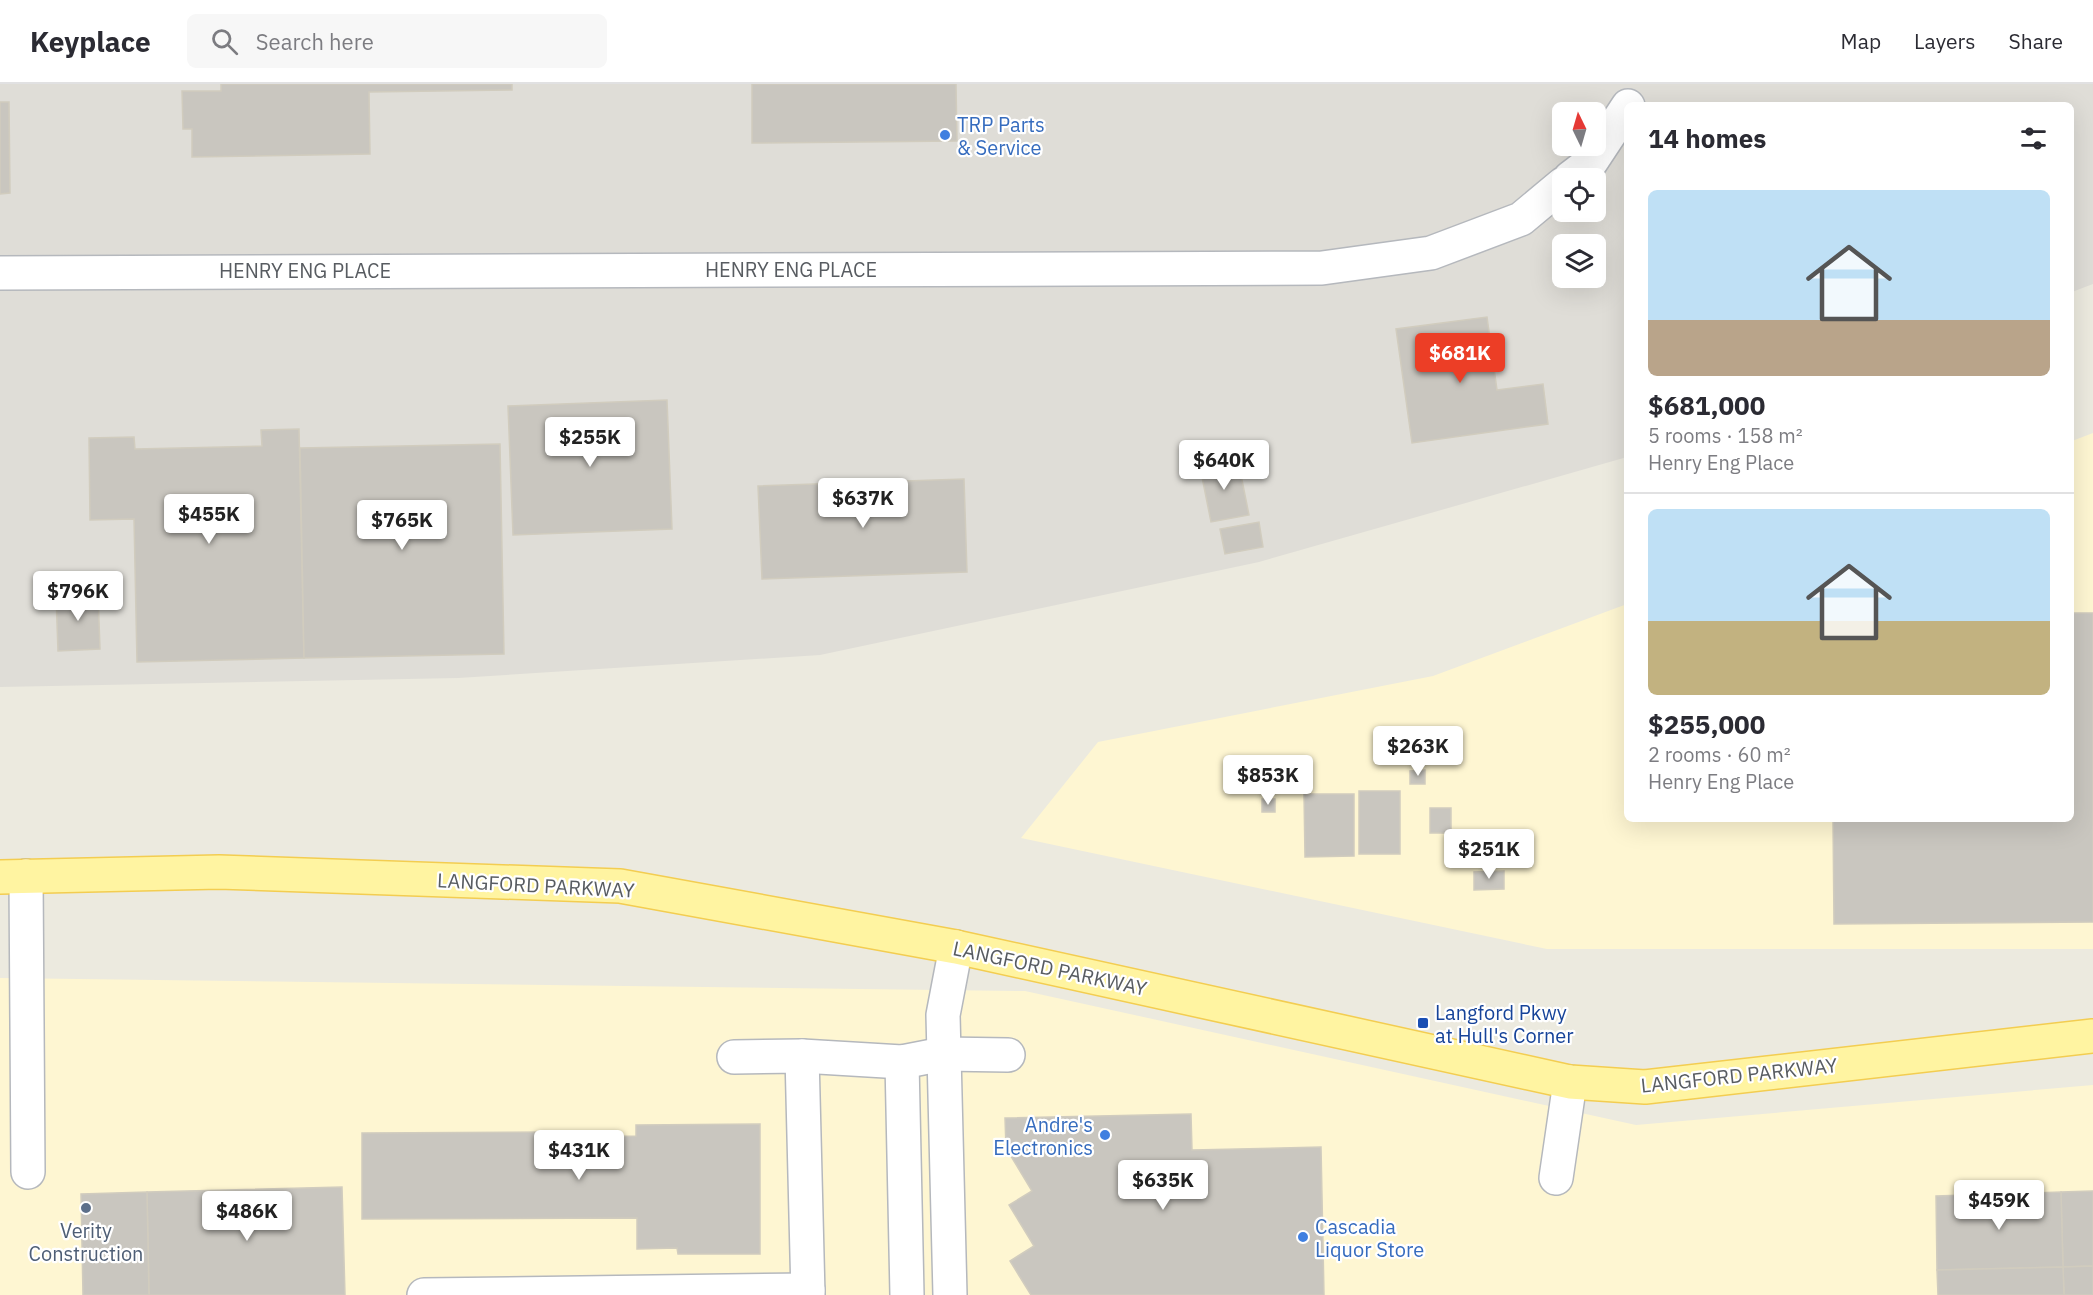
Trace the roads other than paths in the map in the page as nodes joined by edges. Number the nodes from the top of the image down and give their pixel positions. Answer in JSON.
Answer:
{"nodes":[{"id":1,"x":1642,"y":84,"type":"edge"},
{"id":2,"x":1631,"y":102,"type":"edge"},
{"id":3,"x":1624,"y":112,"type":"edge"},
{"id":4,"x":1583,"y":168,"type":"edge"},
{"id":5,"x":1552,"y":193,"type":"edge"},
{"id":6,"x":0,"y":273,"type":"edge"},
{"id":7,"x":13,"y":876,"type":"edge"},
{"id":8,"x":956,"y":947,"type":"junction"},
{"id":9,"x":2093,"y":1036,"type":"edge"},
{"id":10,"x":943,"y":1054,"type":"junction"},
{"id":11,"x":1008,"y":1055,"type":"dead end"},
{"id":12,"x":802,"y":1056,"type":"junction"},
{"id":13,"x":734,"y":1057,"type":"dead end"},
{"id":14,"x":26,"y":1061,"type":"edge"},
{"id":15,"x":902,"y":1062,"type":"junction"},
{"id":16,"x":1570,"y":1082,"type":"junction"},
{"id":17,"x":33,"y":1158,"type":"dead end"},
{"id":18,"x":1556,"y":1178,"type":"dead end"},
{"id":19,"x":808,"y":1293,"type":"edge"},
{"id":20,"x":424,"y":1295,"type":"edge"},
{"id":21,"x":907,"y":1295,"type":"edge"},
{"id":22,"x":950,"y":1295,"type":"edge"}],
"edges":[{"from":1,"to":2,"type":"street"},
{"from":3,"to":4,"type":"street"},
{"from":5,"to":6,"type":"street","name":"HENRY ENG PLACE"},
{"from":7,"to":8,"type":"main road","name":"LANGFORD PARKWAY"},
{"from":7,"to":14,"type":"street"},
{"from":8,"to":10,"type":"street"},
{"from":8,"to":16,"type":"main road","name":"LANGFORD PARKWAY"},
{"from":9,"to":16,"type":"main road","name":"LANGFORD PARKWAY"},
{"from":10,"to":11,"type":"street"},
{"from":10,"to":15,"type":"street"},
{"from":10,"to":22,"type":"street"},
{"from":12,"to":13,"type":"street"},
{"from":12,"to":15,"type":"street"},
{"from":12,"to":19,"type":"street"},
{"from":14,"to":17,"type":"street"},
{"from":15,"to":21,"type":"street"},
{"from":16,"to":18,"type":"street"},
{"from":19,"to":20,"type":"street"}]}
